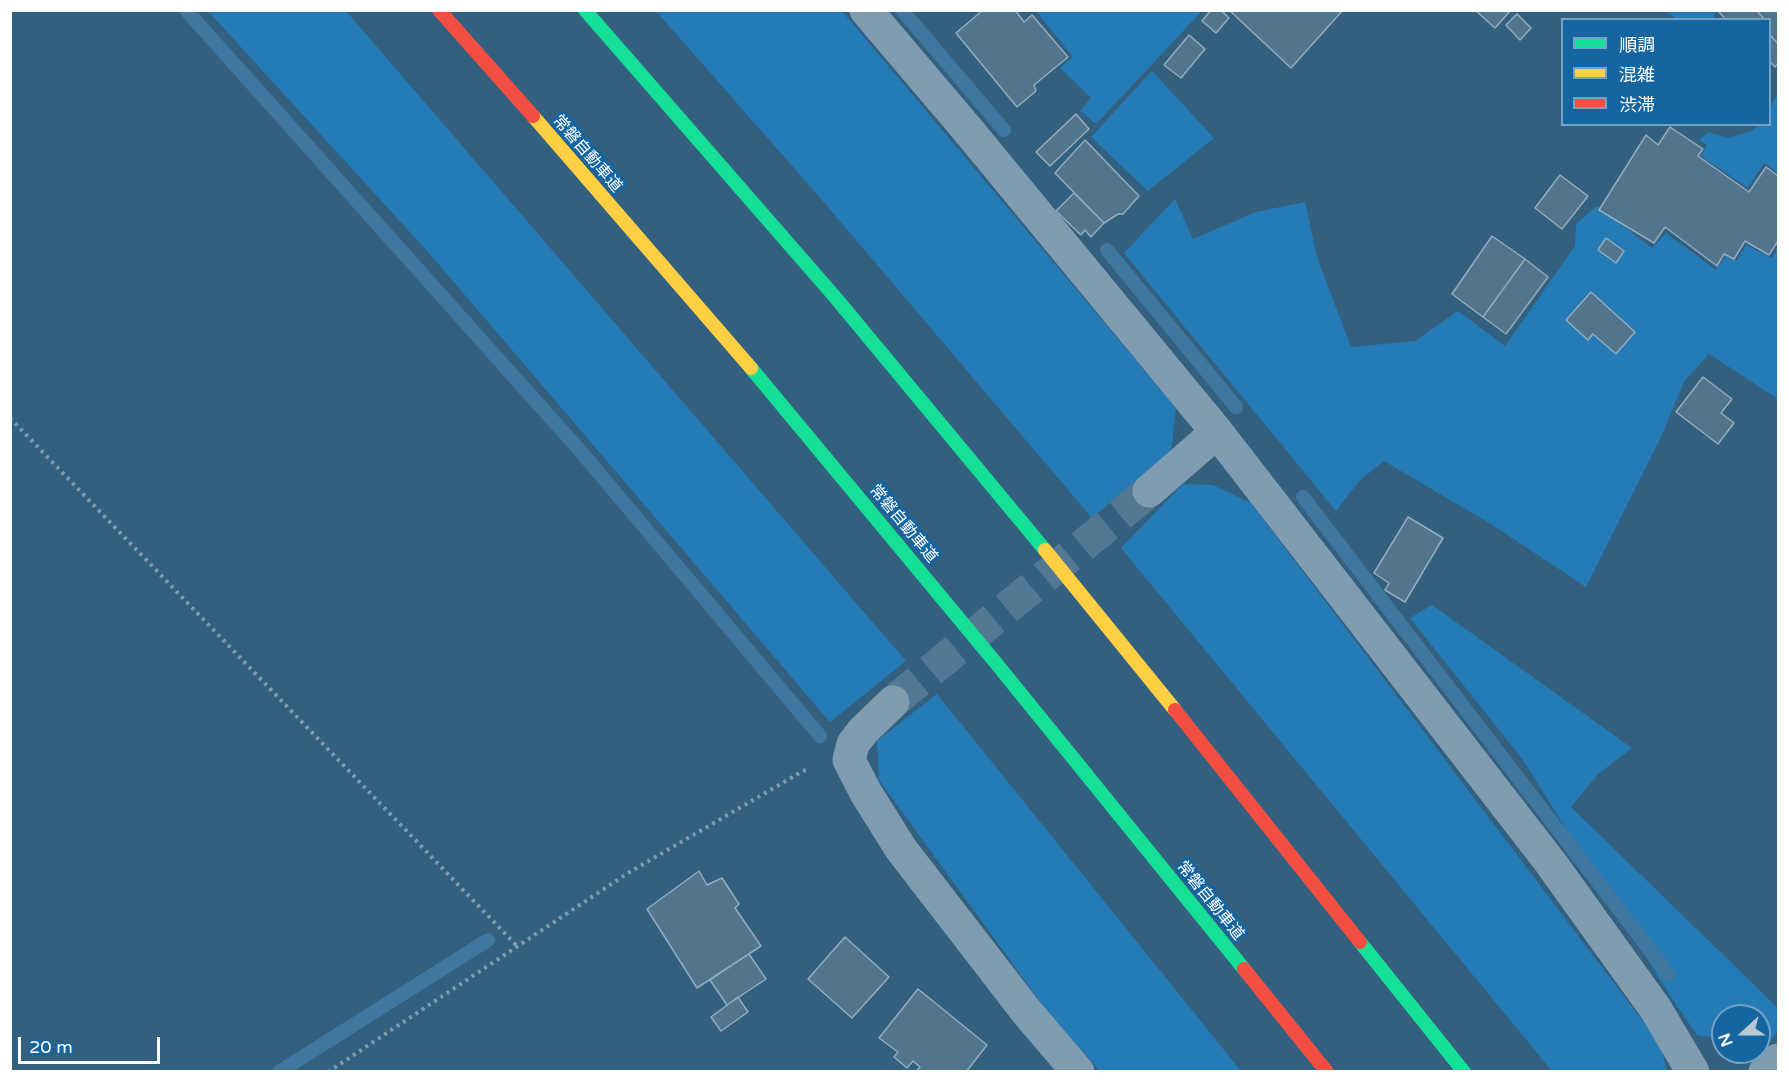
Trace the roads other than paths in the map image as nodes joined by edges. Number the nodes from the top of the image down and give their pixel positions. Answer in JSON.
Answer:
{"nodes":[{"id":1,"x":439,"y":10,"type":"edge"},
{"id":2,"x":585,"y":10,"type":"edge"},
{"id":3,"x":866,"y":10,"type":"edge"},
{"id":4,"x":1216,"y":432,"type":"junction"},
{"id":5,"x":1149,"y":491,"type":"tunnel mouth"},
{"id":6,"x":893,"y":702,"type":"tunnel mouth"},
{"id":7,"x":1779,"y":1060,"type":"edge"},
{"id":8,"x":1078,"y":1071,"type":"edge"},
{"id":9,"x":1326,"y":1071,"type":"edge"},
{"id":10,"x":1464,"y":1071,"type":"edge"},
{"id":11,"x":1693,"y":1071,"type":"edge"},
{"id":12,"x":1765,"y":1071,"type":"edge"}],
"edges":[{"from":1,"to":9,"type":"highway","name":"常磐自動車道"},
{"from":2,"to":10,"type":"highway"},
{"from":3,"to":4,"type":"street"},
{"from":4,"to":5,"type":"street"},
{"from":4,"to":11,"type":"street"},
{"from":6,"to":8,"type":"street"},
{"from":7,"to":12,"type":"street"}]}
